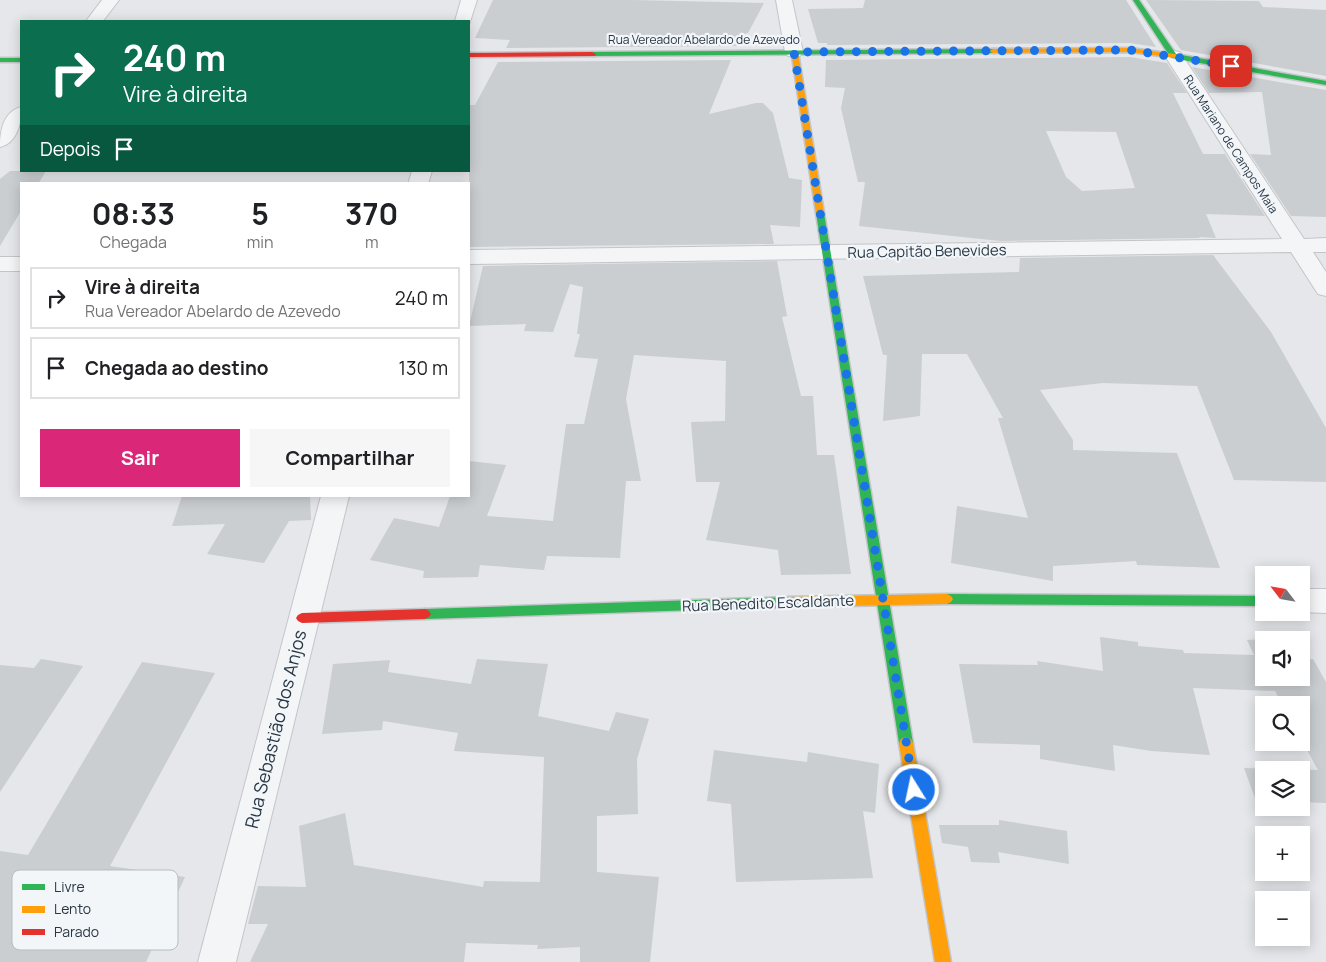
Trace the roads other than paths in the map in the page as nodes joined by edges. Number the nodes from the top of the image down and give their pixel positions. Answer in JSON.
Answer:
{"nodes":[{"id":1,"x":111,"y":0,"type":"edge"},
{"id":2,"x":469,"y":0,"type":"edge"},
{"id":3,"x":784,"y":0,"type":"edge"},
{"id":4,"x":1136,"y":0,"type":"edge"},
{"id":5,"x":95,"y":20,"type":"edge"},
{"id":6,"x":463,"y":20,"type":"edge"},
{"id":7,"x":794,"y":52,"type":"junction"},
{"id":8,"x":470,"y":55,"type":"edge"},
{"id":9,"x":1174,"y":56,"type":"junction"},
{"id":10,"x":0,"y":60,"type":"edge"},
{"id":11,"x":20,"y":60,"type":"edge"},
{"id":12,"x":1326,"y":83,"type":"edge"},
{"id":13,"x":20,"y":114,"type":"edge"},
{"id":14,"x":0,"y":141,"type":"edge"},
{"id":15,"x":1297,"y":244,"type":"junction"},
{"id":16,"x":1326,"y":245,"type":"edge"},
{"id":17,"x":826,"y":253,"type":"junction"},
{"id":18,"x":470,"y":257,"type":"edge"},
{"id":19,"x":0,"y":264,"type":"edge"},
{"id":20,"x":20,"y":264,"type":"edge"},
{"id":21,"x":1326,"y":289,"type":"edge"},
{"id":22,"x":335,"y":497,"type":"edge"},
{"id":23,"x":882,"y":599,"type":"junction"},
{"id":24,"x":1255,"y":601,"type":"edge"},
{"id":25,"x":1310,"y":601,"type":"edge"},
{"id":26,"x":1326,"y":602,"type":"edge"},
{"id":27,"x":302,"y":618,"type":"junction"},
{"id":28,"x":217,"y":962,"type":"edge"},
{"id":29,"x":943,"y":962,"type":"edge"}],
"edges":[{"from":1,"to":5,"type":"street"},
{"from":2,"to":6,"type":"street"},
{"from":3,"to":7,"type":"street"},
{"from":4,"to":9,"type":"street","name":"Rua Mariano de Campos Maia"},
{"from":7,"to":8,"type":"street","name":"Rua Vereador Abelardo de Azevedo"},
{"from":7,"to":9,"type":"street","name":"Rua Vereador Abelardo de Azevedo"},
{"from":7,"to":17,"type":"street"},
{"from":9,"to":12,"type":"street","name":"Rua Vereador Abelardo de Azevedo"},
{"from":9,"to":15,"type":"street","name":"Rua Mariano de Campos Maia"},
{"from":10,"to":11,"type":"street"},
{"from":13,"to":14,"type":"street"},
{"from":15,"to":16,"type":"street","name":"Rua Capitão Benevides"},
{"from":15,"to":17,"type":"street","name":"Rua Capitão Benevides"},
{"from":15,"to":21,"type":"street","name":"Rua Mariano de Campos Maia"},
{"from":17,"to":18,"type":"street","name":"Rua Capitão Benevides"},
{"from":17,"to":23,"type":"street"},
{"from":19,"to":20,"type":"street"},
{"from":22,"to":27,"type":"street","name":"Rua Sebastião dos Anjos"},
{"from":23,"to":24,"type":"street","name":"Rua Benedito Escaldante"},
{"from":23,"to":27,"type":"street","name":"Rua Benedito Escaldante"},
{"from":23,"to":29,"type":"street"},
{"from":25,"to":26,"type":"street"},
{"from":27,"to":28,"type":"street","name":"Rua Sebastião dos Anjos"}]}
